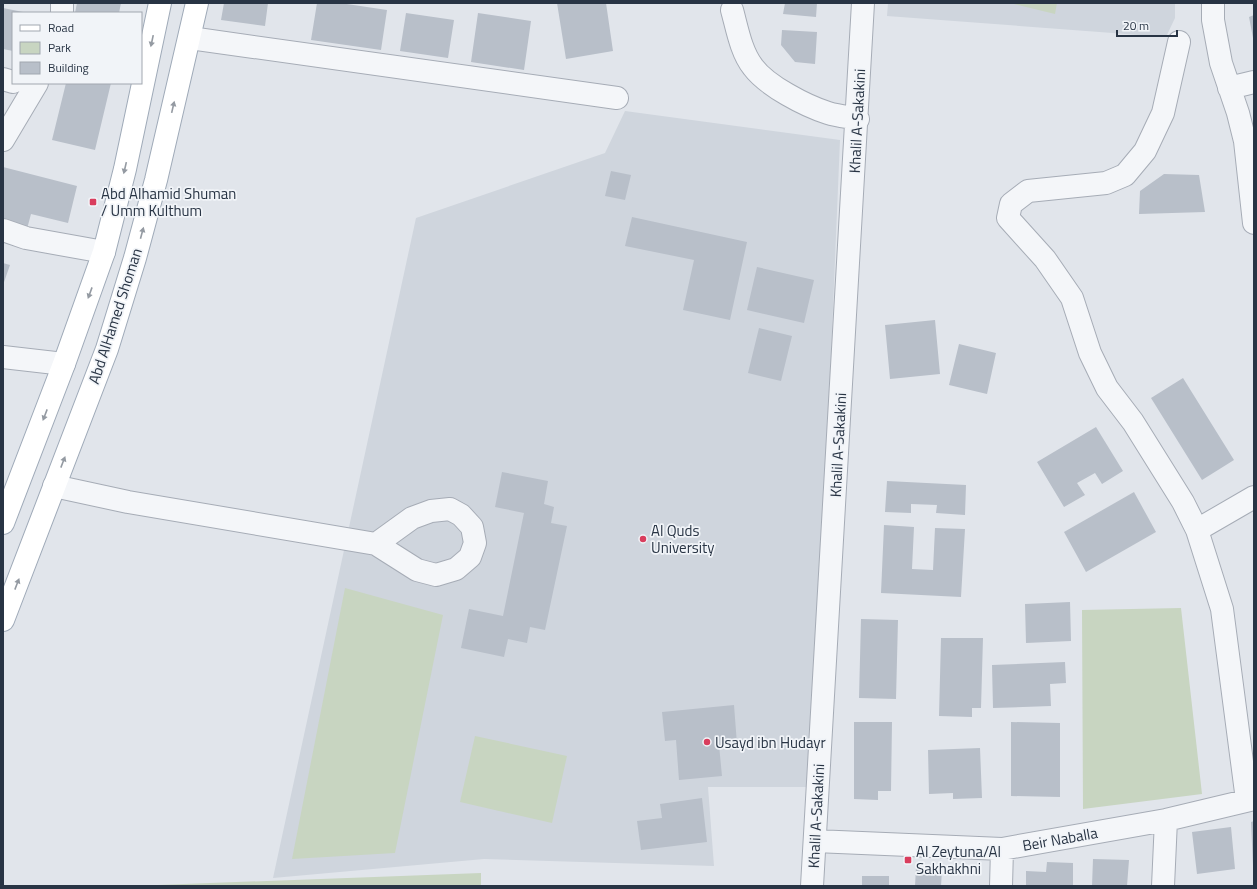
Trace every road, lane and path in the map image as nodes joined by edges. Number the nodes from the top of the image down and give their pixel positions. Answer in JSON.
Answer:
{"nodes":[{"id":1,"x":160,"y":3,"type":"edge"},
{"id":2,"x":197,"y":3,"type":"edge"},
{"id":3,"x":863,"y":3,"type":"edge"},
{"id":4,"x":1213,"y":3,"type":"edge"},
{"id":5,"x":732,"y":10,"type":"dead end"},
{"id":6,"x":190,"y":38,"type":"junction"},
{"id":7,"x":1179,"y":42,"type":"dead end"},
{"id":8,"x":1254,"y":82,"type":"edge"},
{"id":9,"x":29,"y":84,"type":"edge"},
{"id":10,"x":1229,"y":88,"type":"junction"},
{"id":11,"x":617,"y":98,"type":"dead end"},
{"id":12,"x":858,"y":119,"type":"junction"},
{"id":13,"x":3,"y":140,"type":"edge"},
{"id":14,"x":1254,"y":223,"type":"edge"},
{"id":15,"x":3,"y":230,"type":"edge"},
{"id":16,"x":104,"y":252,"type":"junction"},
{"id":17,"x":3,"y":357,"type":"edge"},
{"id":18,"x":64,"y":364,"type":"junction"},
{"id":19,"x":54,"y":486,"type":"junction"},
{"id":20,"x":1254,"y":497,"type":"edge"},
{"id":21,"x":3,"y":523,"type":"edge"},
{"id":22,"x":1197,"y":530,"type":"junction"},
{"id":23,"x":376,"y":544,"type":"dead end"},
{"id":24,"x":3,"y":620,"type":"edge"},
{"id":25,"x":1250,"y":799,"type":"edge"},
{"id":26,"x":1166,"y":820,"type":"junction"},
{"id":27,"x":815,"y":841,"type":"junction"},
{"id":28,"x":1002,"y":849,"type":"junction"},
{"id":29,"x":812,"y":886,"type":"edge"},
{"id":30,"x":1001,"y":886,"type":"edge"},
{"id":31,"x":1163,"y":886,"type":"edge"}],
"edges":[{"from":1,"to":16,"type":"main road","name":"Abd AlHamed Shoman","one_way":true},
{"from":2,"to":6,"type":"main road","name":"Abd AlHamed Shoman"},
{"from":3,"to":12,"type":"street","name":"Khalil A-Sakakini"},
{"from":4,"to":10,"type":"street"},
{"from":5,"to":12,"type":"street"},
{"from":6,"to":11,"type":"street"},
{"from":19,"to":6,"type":"main road","name":"Abd AlHamed Shoman","one_way":true},
{"from":7,"to":22,"type":"street"},
{"from":8,"to":10,"type":"street"},
{"from":9,"to":13,"type":"street"},
{"from":10,"to":14,"type":"street"},
{"from":12,"to":27,"type":"street","name":"Khalil A-Sakakini"},
{"from":15,"to":16,"type":"street"},
{"from":16,"to":18,"type":"main road","name":"Abd AlHamed Shoman","one_way":true},
{"from":17,"to":18,"type":"street"},
{"from":18,"to":21,"type":"main road","name":"Abd AlHamed Shoman","one_way":true},
{"from":19,"to":23,"type":"street"},
{"from":24,"to":19,"type":"main road","name":"Abd AlHamed Shoman","one_way":true},
{"from":20,"to":22,"type":"street"},
{"from":22,"to":25,"type":"street"},
{"from":25,"to":26,"type":"street","name":"Beir Naballa"},
{"from":26,"to":28,"type":"street","name":"Beir Naballa"},
{"from":26,"to":31,"type":"street"},
{"from":27,"to":28,"type":"street","name":"Beir Naballa"},
{"from":27,"to":29,"type":"street","name":"Khalil A-Sakakini"},
{"from":28,"to":30,"type":"street"}]}
